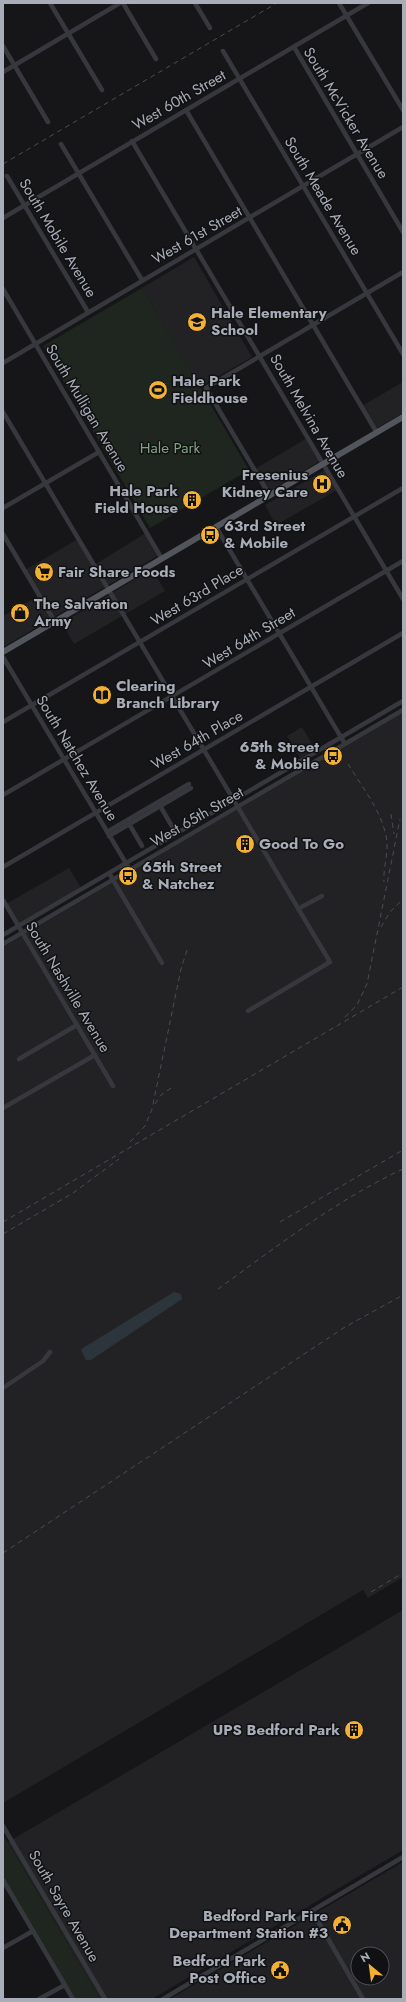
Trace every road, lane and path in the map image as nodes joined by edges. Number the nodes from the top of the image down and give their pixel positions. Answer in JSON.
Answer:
{"nodes":[{"id":1,"x":50,"y":3,"type":"edge"},
{"id":2,"x":121,"y":3,"type":"edge"},
{"id":3,"x":195,"y":3,"type":"edge"},
{"id":4,"x":339,"y":3,"type":"edge"},
{"id":5,"x":368,"y":3,"type":"edge"},
{"id":6,"x":347,"y":16,"type":"junction"},
{"id":7,"x":210,"y":28,"type":"dead end"},
{"id":8,"x":68,"y":34,"type":"junction"},
{"id":9,"x":3,"y":46,"type":"edge"},
{"id":10,"x":294,"y":47,"type":"junction"},
{"id":11,"x":223,"y":50,"type":"dead end"},
{"id":12,"x":156,"y":60,"type":"dead end"},
{"id":13,"x":14,"y":65,"type":"junction"},
{"id":14,"x":3,"y":72,"type":"edge"},
{"id":15,"x":240,"y":79,"type":"junction"},
{"id":16,"x":102,"y":90,"type":"dead end"},
{"id":17,"x":186,"y":110,"type":"junction"},
{"id":18,"x":403,"y":110,"type":"edge"},
{"id":19,"x":48,"y":122,"type":"dead end"},
{"id":20,"x":403,"y":127,"type":"edge"},
{"id":21,"x":132,"y":142,"type":"junction"},
{"id":22,"x":61,"y":144,"type":"dead end"},
{"id":23,"x":357,"y":154,"type":"junction"},
{"id":24,"x":79,"y":173,"type":"junction"},
{"id":25,"x":8,"y":176,"type":"dead end"},
{"id":26,"x":303,"y":186,"type":"junction"},
{"id":27,"x":25,"y":205,"type":"junction"},
{"id":28,"x":3,"y":218,"type":"edge"},
{"id":29,"x":250,"y":218,"type":"junction"},
{"id":30,"x":403,"y":232,"type":"edge"},
{"id":31,"x":196,"y":249,"type":"junction"},
{"id":32,"x":403,"y":272,"type":"edge"},
{"id":33,"x":142,"y":280,"type":"junction"},
{"id":34,"x":3,"y":289,"type":"edge"},
{"id":35,"x":367,"y":293,"type":"junction"},
{"id":36,"x":88,"y":312,"type":"junction"},
{"id":37,"x":312,"y":325,"type":"junction"},
{"id":38,"x":35,"y":344,"type":"junction"},
{"id":39,"x":403,"y":354,"type":"edge"},
{"id":40,"x":260,"y":356,"type":"junction"},
{"id":41,"x":3,"y":363,"type":"edge"},
{"id":42,"x":3,"y":412,"type":"edge"},
{"id":43,"x":403,"y":417,"type":"edge"},
{"id":44,"x":376,"y":433,"type":"junction"},
{"id":45,"x":99,"y":452,"type":"junction"},
{"id":46,"x":323,"y":464,"type":"junction"},
{"id":47,"x":45,"y":483,"type":"junction"},
{"id":48,"x":403,"y":488,"type":"edge"},
{"id":49,"x":270,"y":496,"type":"junction"},
{"id":50,"x":3,"y":508,"type":"edge"},
{"id":51,"x":354,"y":516,"type":"junction"},
{"id":52,"x":216,"y":527,"type":"junction"},
{"id":53,"x":3,"y":534,"type":"edge"},
{"id":54,"x":162,"y":559,"type":"junction"},
{"id":55,"x":403,"y":561,"type":"edge"},
{"id":56,"x":386,"y":571,"type":"junction"},
{"id":57,"x":247,"y":579,"type":"junction"},
{"id":58,"x":109,"y":591,"type":"junction"},
{"id":59,"x":403,"y":599,"type":"edge"},
{"id":60,"x":55,"y":622,"type":"junction"},
{"id":61,"x":403,"y":633,"type":"edge"},
{"id":62,"x":279,"y":634,"type":"junction"},
{"id":63,"x":140,"y":643,"type":"junction"},
{"id":64,"x":3,"y":652,"type":"edge"},
{"id":65,"x":3,"y":657,"type":"edge"},
{"id":66,"x":311,"y":687,"type":"junction"},
{"id":67,"x":172,"y":697,"type":"junction"},
{"id":68,"x":403,"y":701,"type":"edge"},
{"id":69,"x":32,"y":705,"type":"junction"},
{"id":70,"x":403,"y":710,"type":"edge"},
{"id":71,"x":3,"y":722,"type":"edge"},
{"id":72,"x":341,"y":738,"type":"junction"},
{"id":73,"x":345,"y":744,"type":"junction"},
{"id":74,"x":203,"y":750,"type":"junction"},
{"id":75,"x":64,"y":760,"type":"junction"},
{"id":76,"x":190,"y":786,"type":"dead end"},
{"id":77,"x":3,"y":795,"type":"edge"},
{"id":78,"x":233,"y":800,"type":"junction"},
{"id":79,"x":159,"y":804,"type":"junction"},
{"id":80,"x":238,"y":808,"type":"junction"},
{"id":81,"x":96,"y":813,"type":"junction"},
{"id":82,"x":128,"y":822,"type":"junction"},
{"id":83,"x":173,"y":828,"type":"dead end"},
{"id":84,"x":108,"y":834,"type":"junction"},
{"id":85,"x":142,"y":846,"type":"dead end"},
{"id":86,"x":126,"y":863,"type":"junction"},
{"id":87,"x":3,"y":867,"type":"edge"},
{"id":88,"x":130,"y":870,"type":"junction"},
{"id":89,"x":109,"y":873,"type":"junction"},
{"id":90,"x":113,"y":880,"type":"junction"},
{"id":91,"x":322,"y":896,"type":"dead end"},
{"id":92,"x":3,"y":900,"type":"edge"},
{"id":93,"x":298,"y":909,"type":"junction"},
{"id":94,"x":19,"y":926,"type":"junction"},
{"id":95,"x":22,"y":932,"type":"junction"},
{"id":96,"x":3,"y":935,"type":"edge"},
{"id":97,"x":3,"y":944,"type":"edge"},
{"id":98,"x":162,"y":963,"type":"dead end"},
{"id":99,"x":248,"y":1011,"type":"dead end"},
{"id":100,"x":77,"y":1025,"type":"junction"},
{"id":101,"x":95,"y":1055,"type":"junction"},
{"id":102,"x":19,"y":1059,"type":"dead end"},
{"id":103,"x":113,"y":1086,"type":"dead end"},
{"id":104,"x":3,"y":1108,"type":"edge"},
{"id":105,"x":50,"y":1352,"type":"dead end"},
{"id":106,"x":3,"y":1388,"type":"edge"},
{"id":107,"x":3,"y":1826,"type":"edge"},
{"id":108,"x":403,"y":1857,"type":"edge"},
{"id":109,"x":3,"y":1880,"type":"edge"},
{"id":110,"x":312,"y":1911,"type":"junction"},
{"id":111,"x":33,"y":1931,"type":"junction"},
{"id":112,"x":3,"y":1948,"type":"edge"},
{"id":113,"x":65,"y":1985,"type":"junction"},
{"id":114,"x":40,"y":1999,"type":"edge"},
{"id":115,"x":73,"y":1999,"type":"edge"},
{"id":116,"x":105,"y":1999,"type":"edge"},
{"id":117,"x":163,"y":1999,"type":"edge"},
{"id":118,"x":363,"y":1999,"type":"edge"}],
"edges":[{"from":1,"to":8,"type":"street"},
{"from":2,"to":8,"type":"street"},
{"from":2,"to":12,"type":"street"},
{"from":3,"to":7,"type":"street"},
{"from":4,"to":6,"type":"street"},
{"from":5,"to":6,"type":"street","name":"West 60th Street"},
{"from":6,"to":10,"type":"street","name":"West 60th Street"},
{"from":6,"to":18,"type":"street"},
{"from":8,"to":13,"type":"street"},
{"from":8,"to":16,"type":"street"},
{"from":9,"to":13,"type":"street"},
{"from":10,"to":15,"type":"street","name":"West 60th Street"},
{"from":10,"to":23,"type":"street","name":"South McVicker Avenue"},
{"from":11,"to":15,"type":"street","name":"South Meade Avenue"},
{"from":13,"to":14,"type":"street"},
{"from":13,"to":19,"type":"street"},
{"from":15,"to":17,"type":"street","name":"West 60th Street"},
{"from":15,"to":26,"type":"street","name":"South Meade Avenue"},
{"from":17,"to":21,"type":"street","name":"West 60th Street"},
{"from":17,"to":29,"type":"street"},
{"from":20,"to":23,"type":"street","name":"West 61st Street"},
{"from":21,"to":24,"type":"street","name":"West 60th Street"},
{"from":21,"to":31,"type":"street","name":"South Melvina Avenue"},
{"from":22,"to":24,"type":"street"},
{"from":23,"to":26,"type":"street","name":"West 61st Street"},
{"from":23,"to":30,"type":"street","name":"South McVicker Avenue"},
{"from":24,"to":27,"type":"street","name":"West 60th Street"},
{"from":24,"to":33,"type":"street"},
{"from":25,"to":27,"type":"street","name":"South Mobile Avenue"},
{"from":26,"to":29,"type":"street","name":"West 61st Street"},
{"from":26,"to":35,"type":"street","name":"South Meade Avenue"},
{"from":27,"to":28,"type":"street","name":"West 60th Street"},
{"from":27,"to":36,"type":"street","name":"South Mobile Avenue"},
{"from":29,"to":31,"type":"street","name":"West 61st Street"},
{"from":29,"to":37,"type":"street"},
{"from":31,"to":33,"type":"street","name":"West 61st Street"},
{"from":31,"to":40,"type":"street","name":"South Melvina Avenue"},
{"from":32,"to":35,"type":"street"},
{"from":33,"to":36,"type":"street","name":"West 61st Street"},
{"from":34,"to":38,"type":"street","name":"South Mulligan Avenue"},
{"from":35,"to":37,"type":"street"},
{"from":35,"to":39,"type":"street","name":"South Meade Avenue"},
{"from":36,"to":38,"type":"street","name":"West 61st Street"},
{"from":37,"to":40,"type":"street"},
{"from":37,"to":44,"type":"street"},
{"from":38,"to":41,"type":"street","name":"West 61st Street"},
{"from":38,"to":45,"type":"street","name":"South Mulligan Avenue"},
{"from":40,"to":46,"type":"street","name":"South Melvina Avenue"},
{"from":40,"to":49,"type":"street"},
{"from":42,"to":47,"type":"street"},
{"from":43,"to":44,"type":"main road"},
{"from":44,"to":46,"type":"main road"},
{"from":45,"to":47,"type":"street"},
{"from":45,"to":54,"type":"street","name":"South Mulligan Avenue"},
{"from":46,"to":49,"type":"main road"},
{"from":46,"to":51,"type":"street","name":"South Melvina Avenue"},
{"from":47,"to":50,"type":"street"},
{"from":47,"to":58,"type":"street"},
{"from":48,"to":51,"type":"street","name":"West 63rd Place"},
{"from":49,"to":52,"type":"main road"},
{"from":51,"to":56,"type":"street","name":"South Melvina Avenue"},
{"from":51,"to":57,"type":"street","name":"West 63rd Place"},
{"from":52,"to":54,"type":"main road"},
{"from":52,"to":57,"type":"street"},
{"from":53,"to":60,"type":"street"},
{"from":54,"to":58,"type":"main road"},
{"from":55,"to":56,"type":"street","name":"West 64th Street"},
{"from":56,"to":59,"type":"street","name":"South Melvina Avenue"},
{"from":56,"to":62,"type":"street","name":"West 64th Street"},
{"from":57,"to":62,"type":"street"},
{"from":57,"to":63,"type":"street","name":"West 63rd Place"},
{"from":58,"to":60,"type":"main road"},
{"from":58,"to":63,"type":"street"},
{"from":60,"to":64,"type":"main road"},
{"from":61,"to":66,"type":"street","name":"West 64th Place"},
{"from":62,"to":66,"type":"street"},
{"from":62,"to":67,"type":"street","name":"West 64th Street"},
{"from":63,"to":67,"type":"street"},
{"from":63,"to":69,"type":"street","name":"West 63rd Place"},
{"from":65,"to":69,"type":"street","name":"South Natchez Avenue"},
{"from":66,"to":72,"type":"street"},
{"from":66,"to":74,"type":"street","name":"West 64th Place"},
{"from":67,"to":74,"type":"street"},
{"from":67,"to":75,"type":"street","name":"West 64th Street"},
{"from":68,"to":72,"type":"street","name":"West 65th Street"},
{"from":69,"to":71,"type":"street","name":"West 63rd Place"},
{"from":69,"to":75,"type":"street","name":"South Natchez Avenue"},
{"from":70,"to":73,"type":"street","name":"West 65th Street"},
{"from":72,"to":73,"type":"street"},
{"from":72,"to":78,"type":"street","name":"West 65th Street"},
{"from":73,"to":80,"type":"street","name":"West 65th Street"},
{"from":74,"to":78,"type":"street"},
{"from":74,"to":81,"type":"street","name":"West 64th Place"},
{"from":75,"to":77,"type":"street","name":"West 64th Street"},
{"from":75,"to":81,"type":"street","name":"South Natchez Avenue"},
{"from":76,"to":79,"type":"street"},
{"from":78,"to":80,"type":"street"},
{"from":78,"to":86,"type":"street","name":"West 65th Street"},
{"from":79,"to":82,"type":"street"},
{"from":79,"to":83,"type":"street"},
{"from":80,"to":88,"type":"street","name":"West 65th Street"},
{"from":80,"to":93,"type":"street"},
{"from":81,"to":84,"type":"street","name":"South Natchez Avenue"},
{"from":81,"to":87,"type":"street","name":"West 64th Place"},
{"from":82,"to":84,"type":"street"},
{"from":82,"to":85,"type":"street"},
{"from":84,"to":86,"type":"street","name":"South Natchez Avenue"},
{"from":86,"to":88,"type":"street","name":"South Natchez Avenue"},
{"from":86,"to":89,"type":"street","name":"West 65th Street"},
{"from":88,"to":90,"type":"street","name":"West 65th Street"},
{"from":89,"to":90,"type":"street"},
{"from":89,"to":94,"type":"street","name":"West 65th Street"},
{"from":90,"to":95,"type":"street","name":"West 65th Street"},
{"from":90,"to":98,"type":"street"},
{"from":91,"to":93,"type":"street"},
{"from":92,"to":94,"type":"street","name":"South Nashville Avenue"},
{"from":93,"to":99,"type":"street"},
{"from":94,"to":95,"type":"street","name":"South Nashville Avenue"},
{"from":94,"to":96,"type":"street","name":"West 65th Street"},
{"from":95,"to":97,"type":"street","name":"West 65th Street"},
{"from":95,"to":100,"type":"street","name":"South Nashville Avenue"},
{"from":100,"to":101,"type":"street","name":"South Nashville Avenue"},
{"from":100,"to":102,"type":"street"},
{"from":101,"to":103,"type":"street","name":"South Nashville Avenue"},
{"from":101,"to":104,"type":"street"},
{"from":105,"to":106,"type":"street"},
{"from":107,"to":116,"type":"street","name":"South Sayre Avenue"},
{"from":108,"to":110,"type":"street"},
{"from":109,"to":111,"type":"street"},
{"from":110,"to":117,"type":"street"},
{"from":110,"to":118,"type":"street"},
{"from":111,"to":112,"type":"street"},
{"from":111,"to":113,"type":"street"},
{"from":113,"to":114,"type":"street"},
{"from":113,"to":115,"type":"street"}]}
